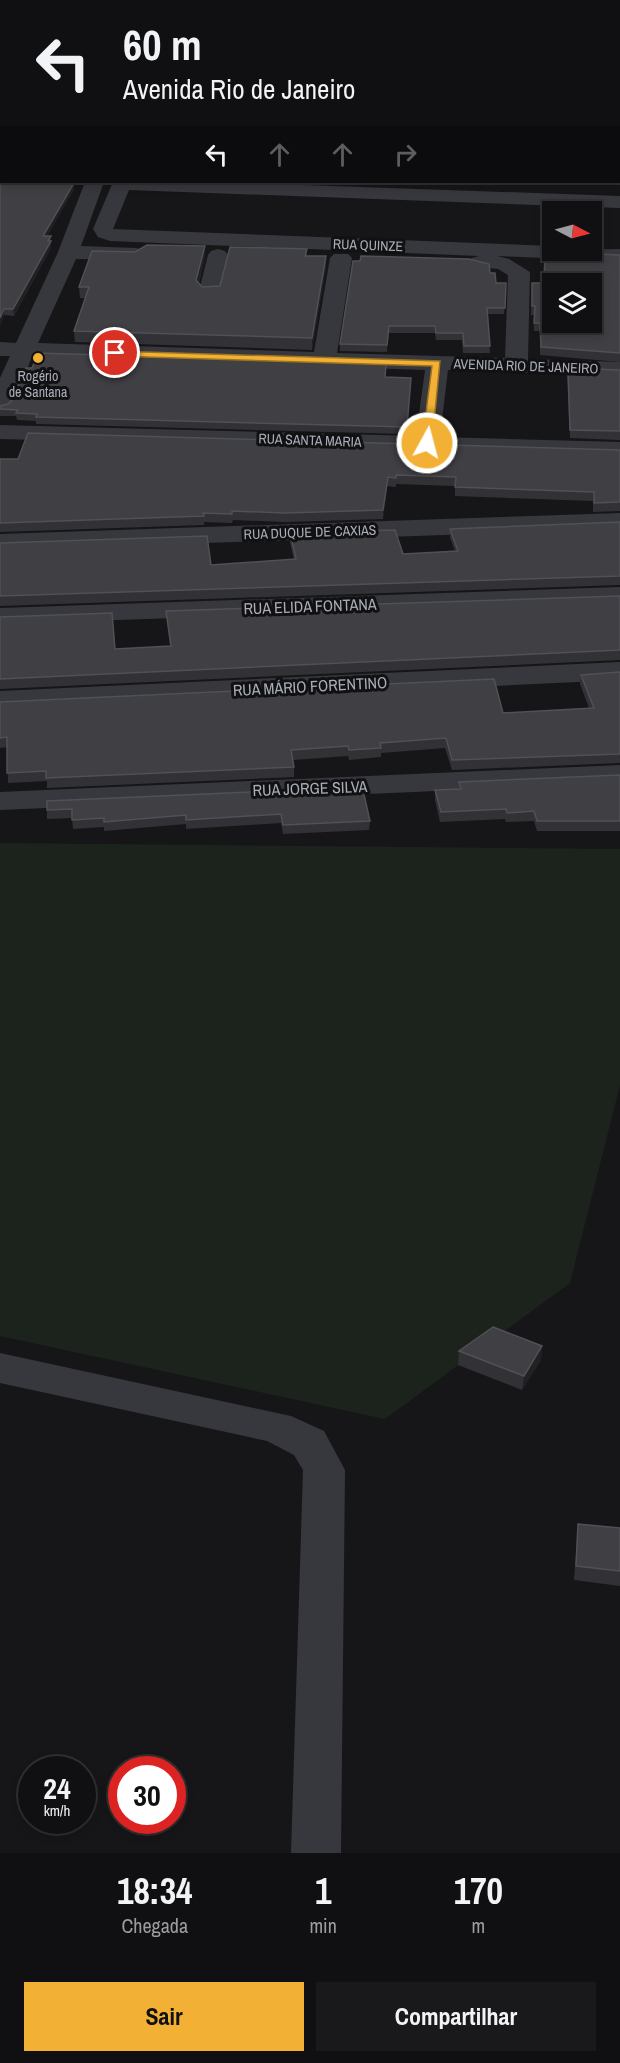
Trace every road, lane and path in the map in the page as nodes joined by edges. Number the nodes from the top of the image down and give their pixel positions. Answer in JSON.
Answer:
{"nodes":[{"id":1,"x":612,"y":0,"type":"edge"},
{"id":2,"x":620,"y":0,"type":"edge"},
{"id":3,"x":94,"y":183,"type":"edge"},
{"id":4,"x":121,"y":183,"type":"edge"},
{"id":5,"x":620,"y":202,"type":"edge"},
{"id":6,"x":68,"y":252,"type":"junction"},
{"id":7,"x":218,"y":255,"type":"junction"},
{"id":8,"x":620,"y":255,"type":"edge"},
{"id":9,"x":341,"y":258,"type":"junction"},
{"id":10,"x":210,"y":291,"type":"edge"},
{"id":11,"x":11,"y":350,"type":"edge"},
{"id":12,"x":324,"y":360,"type":"junction"},
{"id":13,"x":437,"y":363,"type":"junction"},
{"id":14,"x":516,"y":365,"type":"junction"},
{"id":15,"x":620,"y":369,"type":"edge"},
{"id":16,"x":0,"y":404,"type":"edge"},
{"id":17,"x":0,"y":432,"type":"edge"},
{"id":18,"x":427,"y":443,"type":"junction"},
{"id":19,"x":620,"y":449,"type":"edge"},
{"id":20,"x":620,"y":522,"type":"edge"},
{"id":21,"x":0,"y":542,"type":"edge"},
{"id":22,"x":620,"y":595,"type":"edge"},
{"id":23,"x":0,"y":616,"type":"edge"},
{"id":24,"x":620,"y":671,"type":"edge"},
{"id":25,"x":0,"y":700,"type":"edge"},
{"id":26,"x":620,"y":774,"type":"edge"},
{"id":27,"x":0,"y":801,"type":"edge"},
{"id":28,"x":0,"y":1368,"type":"edge"},
{"id":29,"x":316,"y":1853,"type":"edge"}],
"edges":[{"from":1,"to":2,"type":"street"},
{"from":3,"to":6,"type":"street"},
{"from":4,"to":5,"type":"street"},
{"from":4,"to":8,"type":"street","name":"RUA QUINZE"},
{"from":6,"to":7,"type":"street"},
{"from":6,"to":11,"type":"street"},
{"from":7,"to":9,"type":"street"},
{"from":7,"to":10,"type":"street"},
{"from":9,"to":12,"type":"street"},
{"from":9,"to":14,"type":"street"},
{"from":11,"to":12,"type":"street","name":"AVENIDA RIO DE JANEIRO"},
{"from":11,"to":16,"type":"street"},
{"from":12,"to":13,"type":"street","name":"AVENIDA RIO DE JANEIRO"},
{"from":13,"to":14,"type":"street","name":"AVENIDA RIO DE JANEIRO"},
{"from":13,"to":18,"type":"street"},
{"from":14,"to":15,"type":"street","name":"AVENIDA RIO DE JANEIRO"},
{"from":17,"to":18,"type":"street","name":"RUA SANTA MARIA"},
{"from":18,"to":19,"type":"street","name":"RUA SANTA MARIA"},
{"from":20,"to":21,"type":"street","name":"RUA DUQUE DE CAXIAS"},
{"from":22,"to":23,"type":"street","name":"RUA ELIDA FONTANA"},
{"from":24,"to":25,"type":"street","name":"RUA MÁRIO FORENTINO"},
{"from":26,"to":27,"type":"street","name":"RUA JORGE SILVA"},
{"from":28,"to":29,"type":"street"}]}
